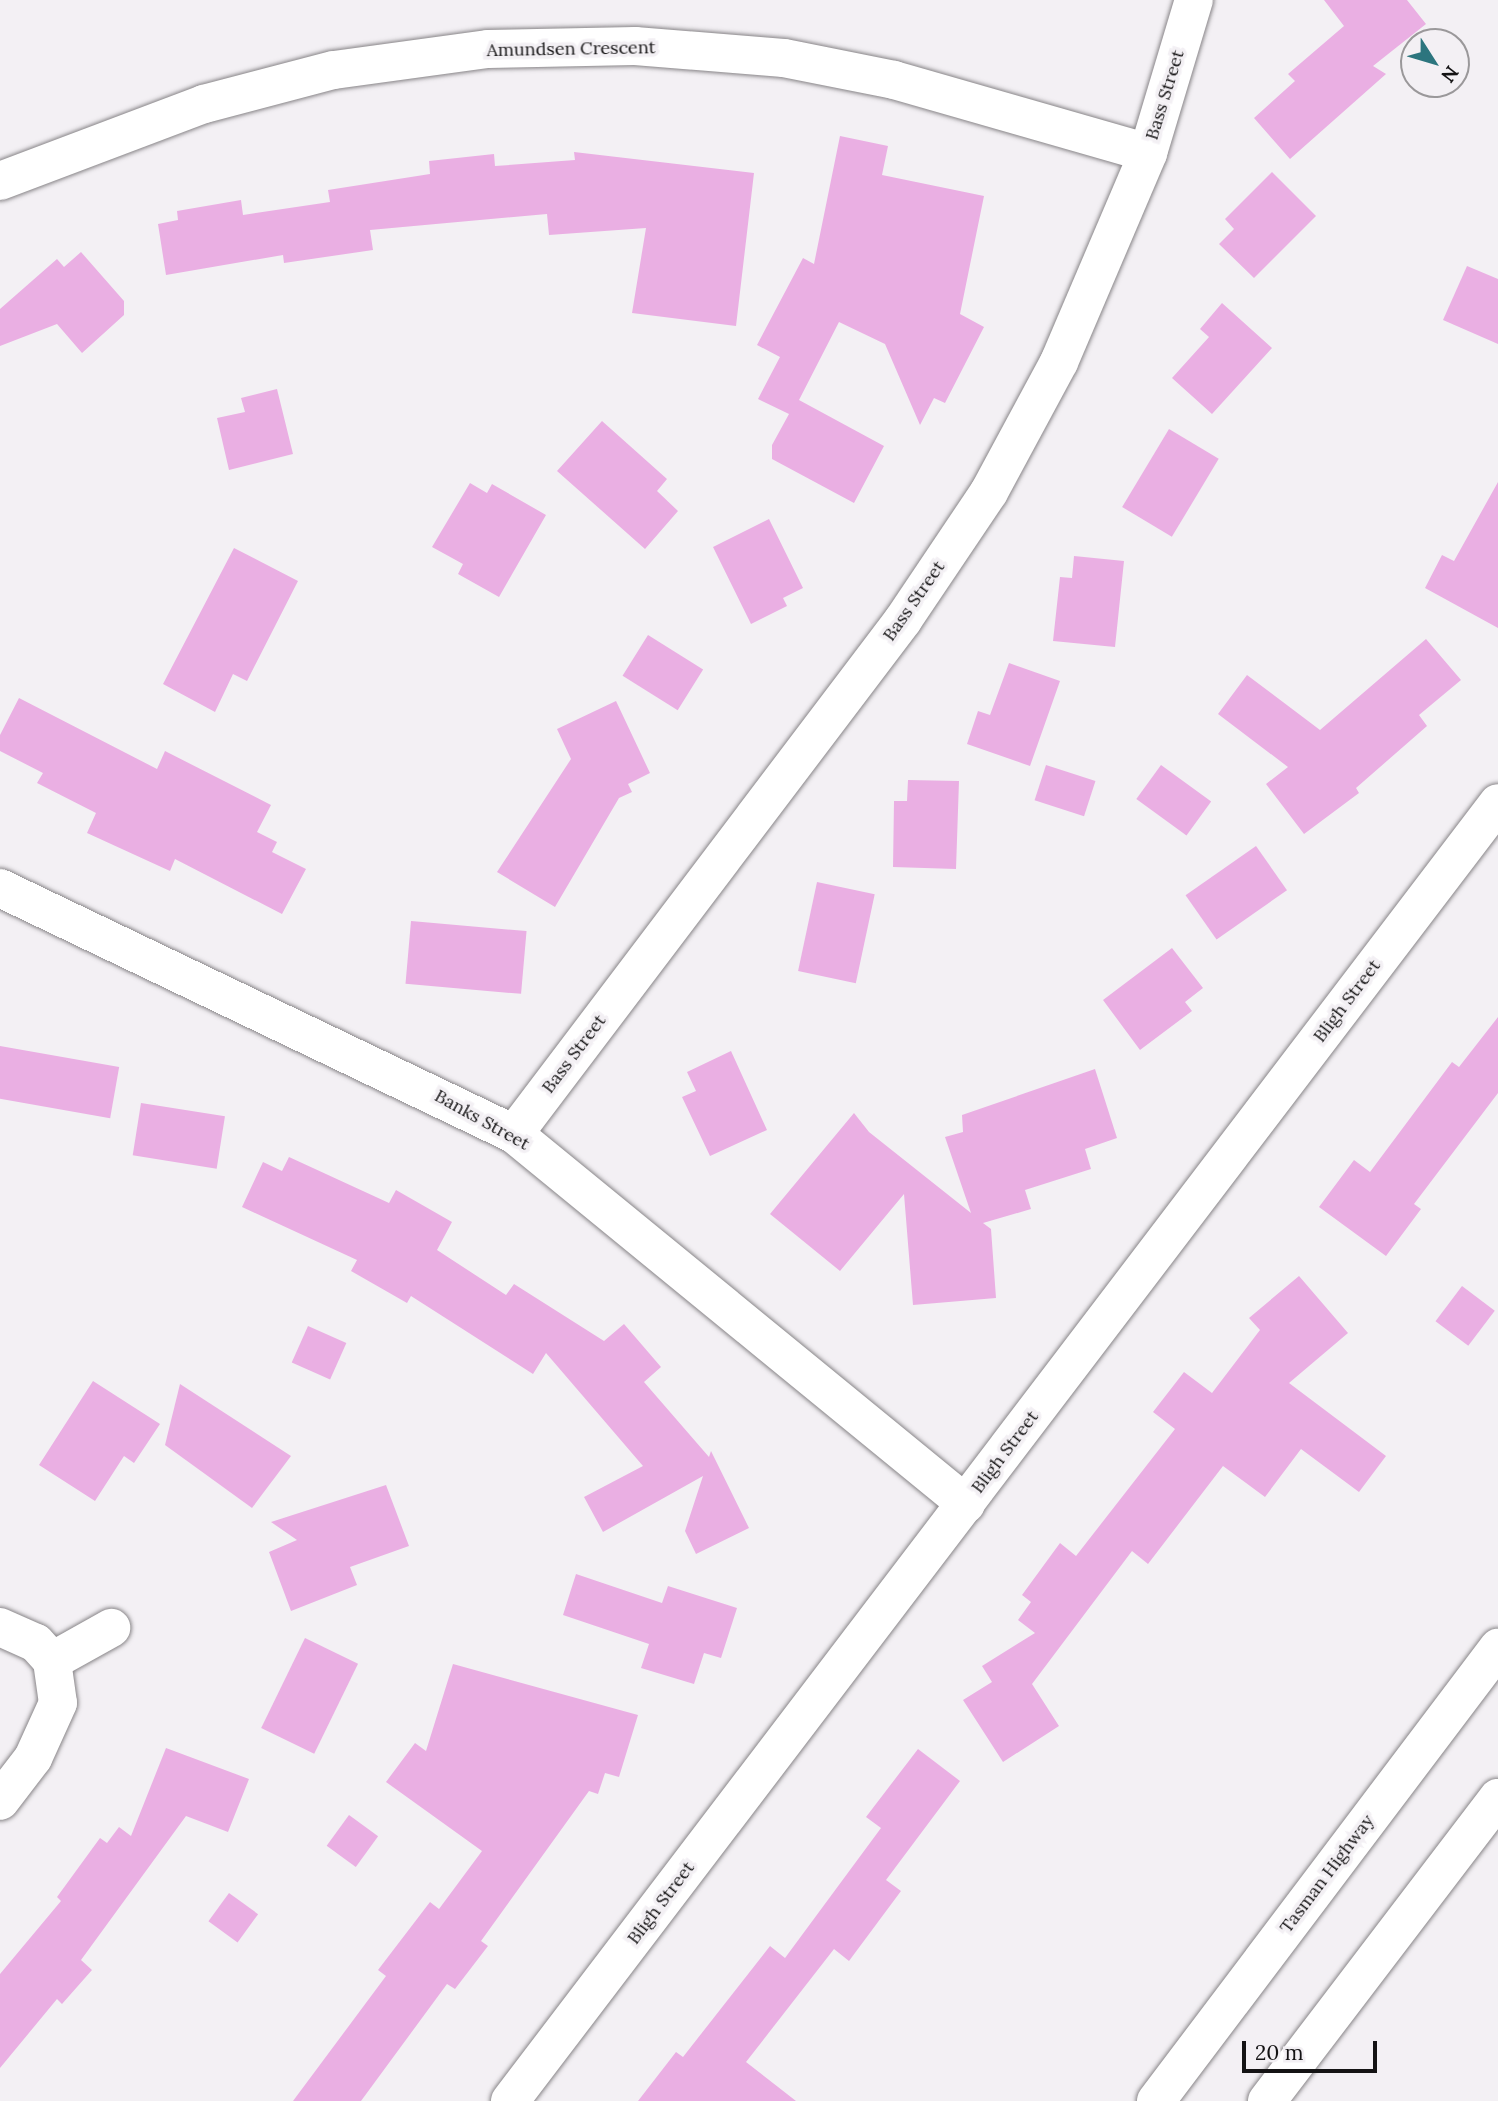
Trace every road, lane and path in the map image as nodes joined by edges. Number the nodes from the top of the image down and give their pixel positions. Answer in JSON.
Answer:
{"nodes":[{"id":1,"x":1194,"y":0,"type":"edge"},
{"id":2,"x":1148,"y":153,"type":"junction"},
{"id":3,"x":0,"y":181,"type":"edge"},
{"id":4,"x":1498,"y":803,"type":"edge"},
{"id":5,"x":0,"y":888,"type":"edge"},
{"id":6,"x":514,"y":1133,"type":"junction"},
{"id":7,"x":965,"y":1504,"type":"junction"},
{"id":8,"x":0,"y":1627,"type":"edge"},
{"id":9,"x":111,"y":1628,"type":"dead end"},
{"id":10,"x":1498,"y":1648,"type":"edge"},
{"id":11,"x":52,"y":1661,"type":"junction"},
{"id":12,"x":1464,"y":1692,"type":"junction"},
{"id":13,"x":1498,"y":1798,"type":"edge"},
{"id":14,"x":0,"y":1801,"type":"edge"},
{"id":15,"x":510,"y":2101,"type":"edge"},
{"id":16,"x":1126,"y":2101,"type":"edge"},
{"id":17,"x":1156,"y":2101,"type":"edge"},
{"id":18,"x":1267,"y":2101,"type":"edge"}],
"edges":[{"from":1,"to":2,"type":"main road","name":"Bass Street"},
{"from":2,"to":3,"type":"main road","name":"Amundsen Crescent"},
{"from":2,"to":6,"type":"main road","name":"Bass Street"},
{"from":4,"to":7,"type":"main road","name":"Bligh Street"},
{"from":5,"to":6,"type":"main road","name":"Banks Street"},
{"from":6,"to":7,"type":"main road","name":"Banks Street"},
{"from":7,"to":15,"type":"main road","name":"Bligh Street"},
{"from":8,"to":11,"type":"main road"},
{"from":9,"to":11,"type":"main road"},
{"from":10,"to":12,"type":"main road","name":"Tasman Highway"},
{"from":11,"to":14,"type":"main road"},
{"from":12,"to":16,"type":"main road"},
{"from":12,"to":17,"type":"main road","name":"Tasman Highway"},
{"from":13,"to":18,"type":"main road"}]}
